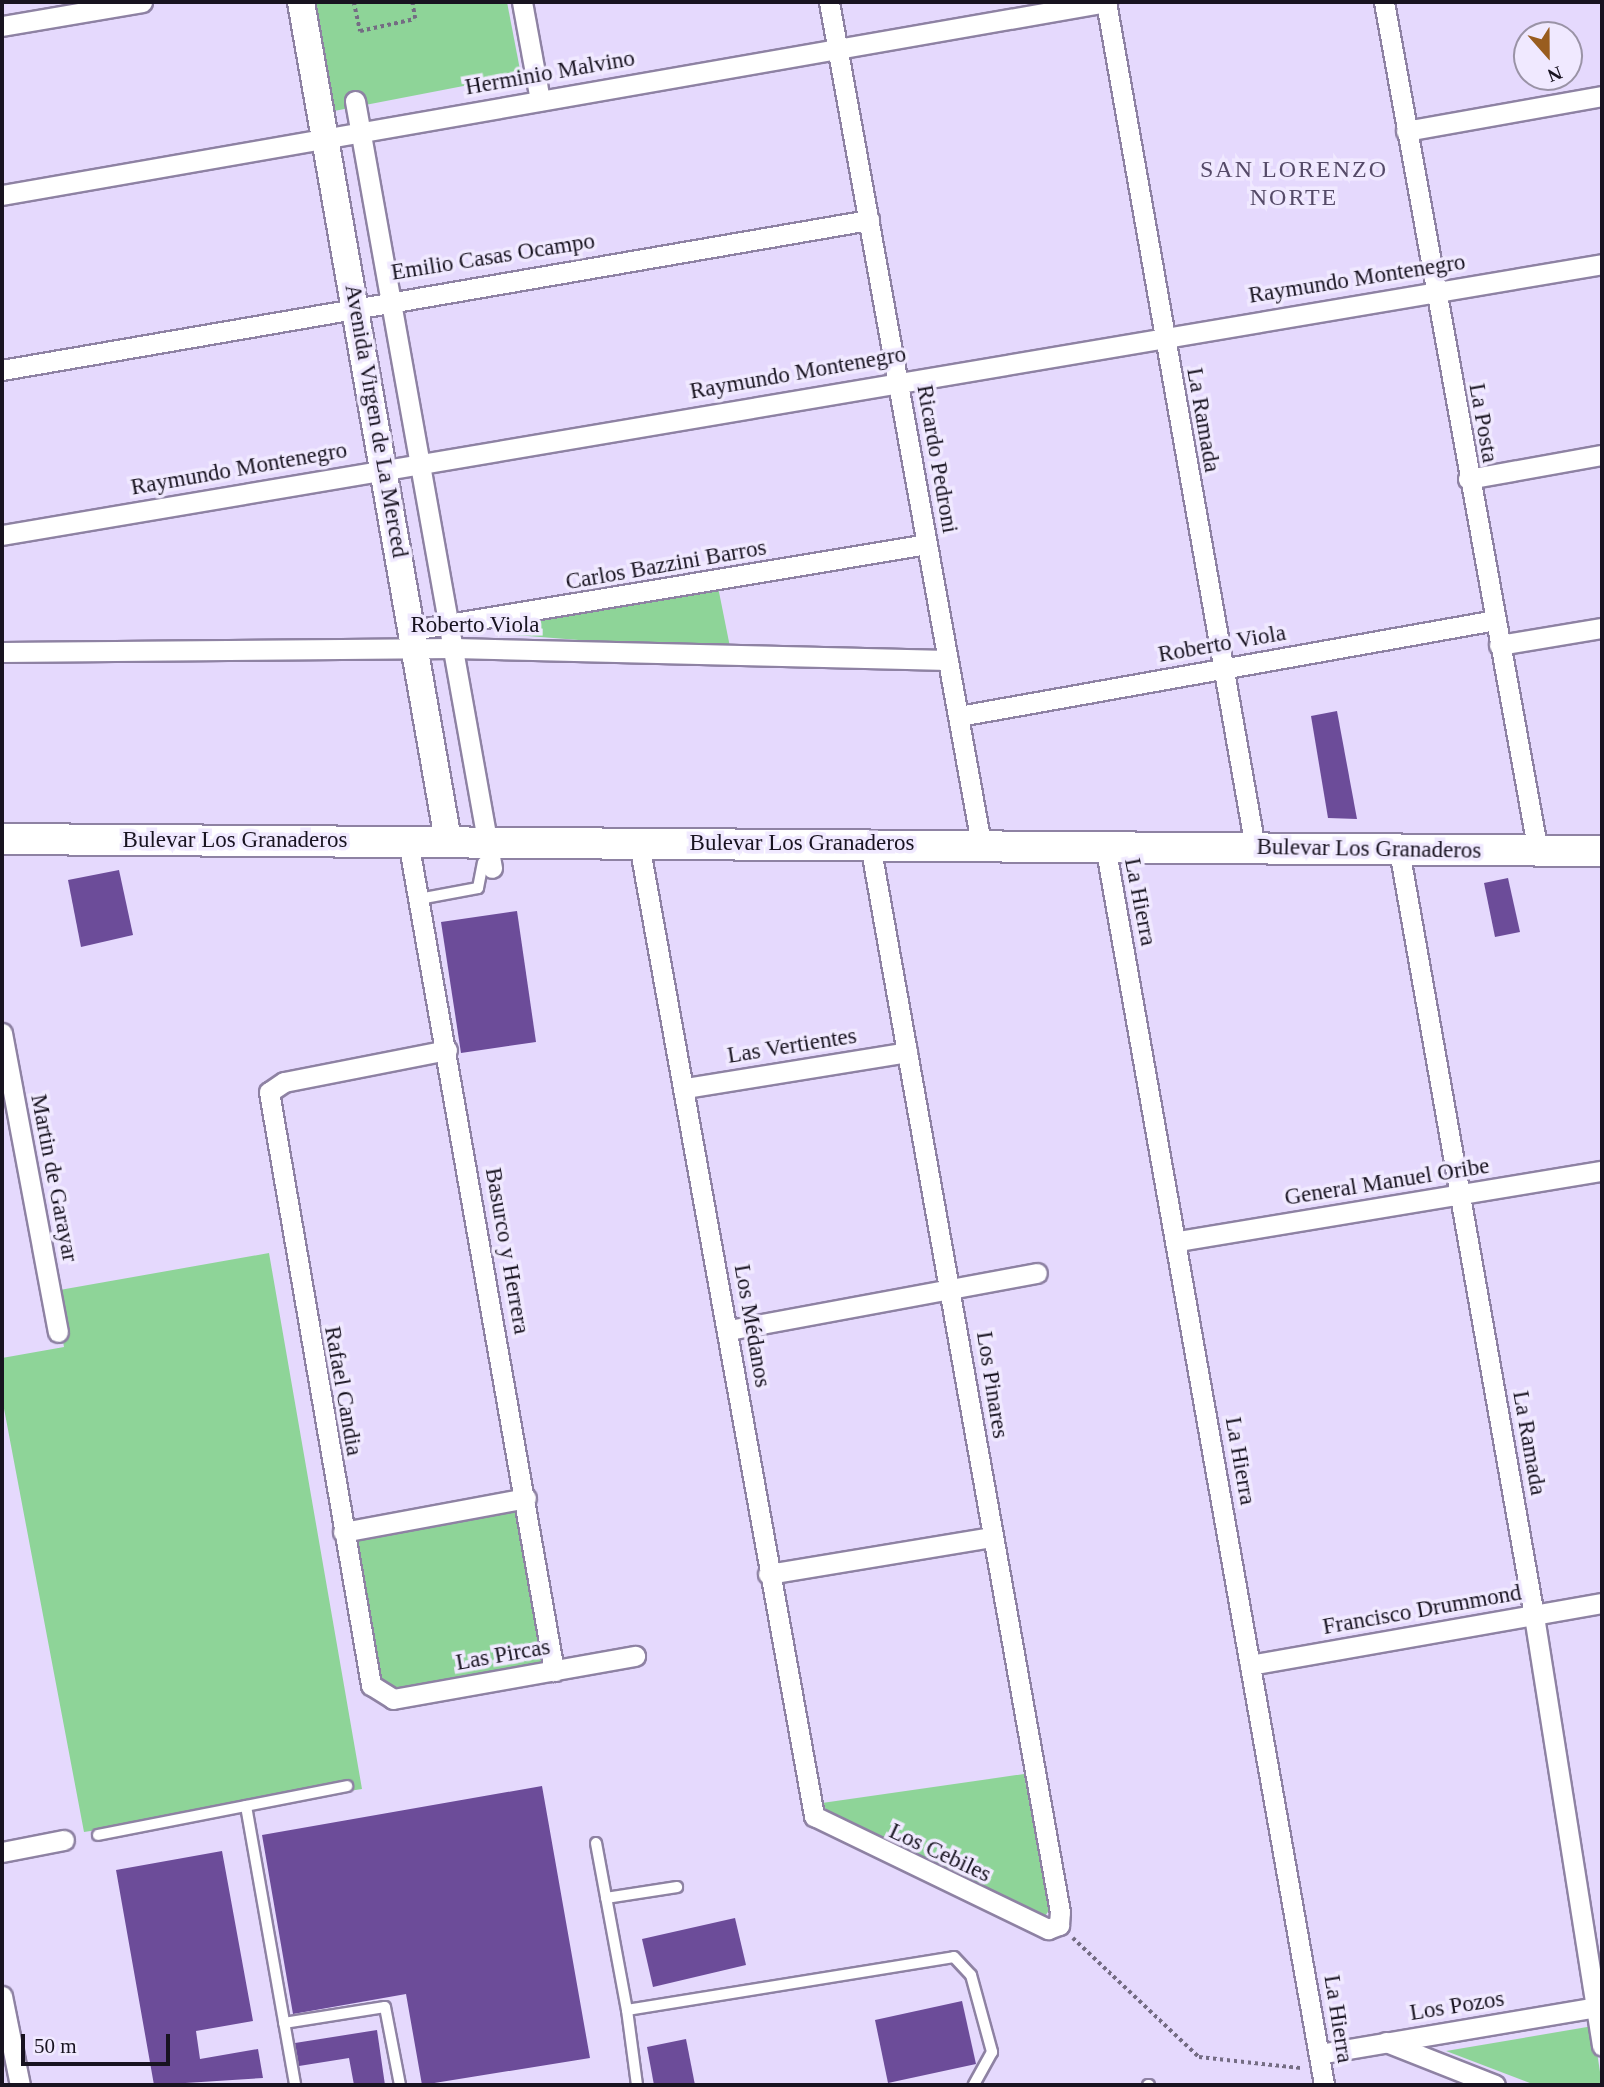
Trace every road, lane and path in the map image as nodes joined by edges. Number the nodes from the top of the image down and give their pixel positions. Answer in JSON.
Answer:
{"nodes":[{"id":1,"x":142,"y":2,"type":"edge"},
{"id":2,"x":301,"y":2,"type":"edge"},
{"id":3,"x":354,"y":2,"type":"edge"},
{"id":4,"x":412,"y":2,"type":"edge"},
{"id":5,"x":522,"y":2,"type":"edge"},
{"id":6,"x":829,"y":2,"type":"edge"},
{"id":7,"x":1107,"y":2,"type":"edge"},
{"id":8,"x":1384,"y":2,"type":"edge"},
{"id":9,"x":2,"y":26,"type":"edge"},
{"id":10,"x":837,"y":49,"type":"junction"},
{"id":11,"x":1602,"y":96,"type":"edge"},
{"id":12,"x":540,"y":100,"type":"junction"},
{"id":13,"x":355,"y":101,"type":"dead end"},
{"id":14,"x":359,"y":130,"type":"junction"},
{"id":15,"x":1406,"y":131,"type":"junction"},
{"id":16,"x":324,"y":135,"type":"junction"},
{"id":17,"x":2,"y":195,"type":"edge"},
{"id":18,"x":869,"y":220,"type":"junction"},
{"id":19,"x":1602,"y":264,"type":"edge"},
{"id":20,"x":1435,"y":291,"type":"junction"},
{"id":21,"x":390,"y":299,"type":"junction"},
{"id":22,"x":355,"y":304,"type":"junction"},
{"id":23,"x":1164,"y":336,"type":"junction"},
{"id":24,"x":2,"y":370,"type":"edge"},
{"id":25,"x":898,"y":380,"type":"junction"},
{"id":26,"x":1602,"y":455,"type":"edge"},
{"id":27,"x":420,"y":464,"type":"junction"},
{"id":28,"x":386,"y":469,"type":"junction"},
{"id":29,"x":1468,"y":479,"type":"junction"},
{"id":30,"x":2,"y":534,"type":"edge"},
{"id":31,"x":928,"y":544,"type":"junction"},
{"id":32,"x":1494,"y":620,"type":"junction"},
{"id":33,"x":450,"y":628,"type":"junction"},
{"id":34,"x":1602,"y":628,"type":"edge"},
{"id":35,"x":415,"y":639,"type":"junction"},
{"id":36,"x":1499,"y":645,"type":"junction"},
{"id":37,"x":454,"y":648,"type":"junction"},
{"id":38,"x":2,"y":652,"type":"edge"},
{"id":39,"x":948,"y":660,"type":"junction"},
{"id":40,"x":1222,"y":669,"type":"junction"},
{"id":41,"x":959,"y":716,"type":"junction"},
{"id":42,"x":2,"y":839,"type":"edge"},
{"id":43,"x":448,"y":840,"type":"junction"},
{"id":44,"x":408,"y":841,"type":"junction"},
{"id":45,"x":981,"y":843,"type":"junction"},
{"id":46,"x":639,"y":844,"type":"junction"},
{"id":47,"x":870,"y":844,"type":"junction"},
{"id":48,"x":1105,"y":845,"type":"junction"},
{"id":49,"x":1255,"y":847,"type":"junction"},
{"id":50,"x":486,"y":850,"type":"junction"},
{"id":51,"x":1399,"y":850,"type":"junction"},
{"id":52,"x":1602,"y":851,"type":"edge"},
{"id":53,"x":1538,"y":852,"type":"junction"},
{"id":54,"x":419,"y":899,"type":"junction"},
{"id":55,"x":2,"y":1033,"type":"edge"},
{"id":56,"x":447,"y":1051,"type":"junction"},
{"id":57,"x":907,"y":1052,"type":"junction"},
{"id":58,"x":685,"y":1088,"type":"junction"},
{"id":59,"x":1602,"y":1171,"type":"edge"},
{"id":60,"x":1460,"y":1196,"type":"junction"},
{"id":61,"x":1178,"y":1241,"type":"junction"},
{"id":62,"x":1037,"y":1273,"type":"dead end"},
{"id":63,"x":951,"y":1289,"type":"junction"},
{"id":64,"x":729,"y":1330,"type":"junction"},
{"id":65,"x":58,"y":1332,"type":"dead end"},
{"id":66,"x":526,"y":1499,"type":"junction"},
{"id":67,"x":344,"y":1532,"type":"junction"},
{"id":68,"x":992,"y":1537,"type":"junction"},
{"id":69,"x":768,"y":1574,"type":"junction"},
{"id":70,"x":1602,"y":1604,"type":"edge"},
{"id":71,"x":1534,"y":1616,"type":"junction"},
{"id":72,"x":635,"y":1656,"type":"dead end"},
{"id":73,"x":1250,"y":1665,"type":"junction"},
{"id":74,"x":554,"y":1671,"type":"junction"},
{"id":75,"x":380,"y":1695,"type":"joint"},
{"id":76,"x":347,"y":1786,"type":"dead end"},
{"id":77,"x":246,"y":1806,"type":"junction"},
{"id":78,"x":814,"y":1816,"type":"joint"},
{"id":79,"x":98,"y":1835,"type":"dead end"},
{"id":80,"x":64,"y":1840,"type":"dead end"},
{"id":81,"x":596,"y":1843,"type":"dead end"},
{"id":82,"x":2,"y":1852,"type":"edge"},
{"id":83,"x":677,"y":1887,"type":"dead end"},
{"id":84,"x":606,"y":1898,"type":"junction"},
{"id":85,"x":1054,"y":1927,"type":"junction"},
{"id":86,"x":2,"y":1996,"type":"edge"},
{"id":87,"x":1599,"y":2007,"type":"edge"},
{"id":88,"x":627,"y":2010,"type":"junction"},
{"id":89,"x":284,"y":2023,"type":"junction"},
{"id":90,"x":1386,"y":2042,"type":"junction"},
{"id":91,"x":1602,"y":2046,"type":"edge"},
{"id":92,"x":1319,"y":2054,"type":"junction"},
{"id":93,"x":1323,"y":2082,"type":"edge"},
{"id":94,"x":20,"y":2085,"type":"edge"},
{"id":95,"x":295,"y":2085,"type":"edge"},
{"id":96,"x":400,"y":2085,"type":"edge"},
{"id":97,"x":637,"y":2085,"type":"edge"},
{"id":98,"x":975,"y":2085,"type":"edge"},
{"id":99,"x":1496,"y":2085,"type":"edge"}],
"edges":[{"from":1,"to":9,"type":"street"},
{"from":2,"to":16,"type":"main road","name":"Avenida Virgen de La Merced"},
{"from":3,"to":4,"type":"path"},
{"from":5,"to":12,"type":"street"},
{"from":6,"to":10,"type":"street","name":"Ricardo Pedroni"},
{"from":7,"to":10,"type":"street","name":"Herminio Malvino"},
{"from":7,"to":23,"type":"street","name":"La Ramada"},
{"from":8,"to":15,"type":"street","name":"La Posta"},
{"from":10,"to":12,"type":"street","name":"Herminio Malvino"},
{"from":10,"to":18,"type":"street","name":"Ricardo Pedroni"},
{"from":11,"to":15,"type":"street"},
{"from":12,"to":14,"type":"street","name":"Herminio Malvino"},
{"from":13,"to":14,"type":"street","name":"Avenida Virgen de La Merced"},
{"from":14,"to":16,"type":"street","name":"Herminio Malvino"},
{"from":14,"to":21,"type":"street","name":"Avenida Virgen de La Merced"},
{"from":15,"to":20,"type":"street","name":"La Posta"},
{"from":16,"to":17,"type":"street","name":"Herminio Malvino"},
{"from":16,"to":22,"type":"main road","name":"Avenida Virgen de La Merced"},
{"from":18,"to":21,"type":"street","name":"Emilio Casas Ocampo"},
{"from":18,"to":25,"type":"street","name":"Ricardo Pedroni"},
{"from":19,"to":20,"type":"street","name":"Raymundo Montenegro"},
{"from":20,"to":23,"type":"street","name":"Raymundo Montenegro"},
{"from":20,"to":29,"type":"street","name":"La Posta"},
{"from":21,"to":22,"type":"street","name":"Emilio Casas Ocampo"},
{"from":21,"to":27,"type":"street","name":"Avenida Virgen de La Merced"},
{"from":22,"to":24,"type":"street","name":"Emilio Casas Ocampo"},
{"from":22,"to":28,"type":"main road","name":"Avenida Virgen de La Merced"},
{"from":23,"to":25,"type":"street","name":"Raymundo Montenegro"},
{"from":23,"to":40,"type":"street","name":"La Ramada"},
{"from":25,"to":27,"type":"street","name":"Raymundo Montenegro"},
{"from":25,"to":31,"type":"street","name":"Ricardo Pedroni"},
{"from":26,"to":29,"type":"street"},
{"from":27,"to":28,"type":"street","name":"Raymundo Montenegro"},
{"from":27,"to":33,"type":"street","name":"Avenida Virgen de La Merced"},
{"from":28,"to":30,"type":"street","name":"Raymundo Montenegro"},
{"from":28,"to":35,"type":"main road","name":"Avenida Virgen de La Merced"},
{"from":29,"to":32,"type":"street","name":"La Posta"},
{"from":31,"to":33,"type":"street","name":"Carlos Bazzini Barros"},
{"from":31,"to":39,"type":"street","name":"Ricardo Pedroni"},
{"from":32,"to":36,"type":"street","name":"La Posta"},
{"from":32,"to":40,"type":"street","name":"Roberto Viola"},
{"from":33,"to":35,"type":"street","name":"Carlos Bazzini Barros"},
{"from":33,"to":37,"type":"street","name":"Avenida Virgen de La Merced"},
{"from":34,"to":36,"type":"street"},
{"from":35,"to":37,"type":"street","name":"Roberto Viola"},
{"from":35,"to":38,"type":"street","name":"Roberto Viola"},
{"from":35,"to":43,"type":"main road","name":"Avenida Virgen de La Merced"},
{"from":36,"to":53,"type":"street","name":"La Posta"},
{"from":37,"to":39,"type":"street","name":"Roberto Viola"},
{"from":37,"to":50,"type":"street","name":"Avenida Virgen de La Merced"},
{"from":39,"to":41,"type":"street","name":"Ricardo Pedroni"},
{"from":40,"to":41,"type":"street","name":"Roberto Viola"},
{"from":40,"to":49,"type":"street","name":"La Ramada"},
{"from":41,"to":45,"type":"street","name":"Ricardo Pedroni"},
{"from":42,"to":44,"type":"main road","name":"Bulevar Los Granaderos"},
{"from":43,"to":44,"type":"main road","name":"Bulevar Los Granaderos"},
{"from":43,"to":50,"type":"main road","name":"Bulevar Los Granaderos"},
{"from":44,"to":54,"type":"street","name":"Basurco y Herrera"},
{"from":45,"to":47,"type":"main road","name":"Bulevar Los Granaderos"},
{"from":45,"to":48,"type":"main road","name":"Bulevar Los Granaderos"},
{"from":46,"to":47,"type":"main road","name":"Bulevar Los Granaderos"},
{"from":46,"to":50,"type":"main road","name":"Bulevar Los Granaderos"},
{"from":46,"to":58,"type":"street","name":"Los Médanos"},
{"from":47,"to":57,"type":"street","name":"Los Pinares"},
{"from":48,"to":49,"type":"main road","name":"Bulevar Los Granaderos"},
{"from":48,"to":61,"type":"street","name":"La Hierra"},
{"from":49,"to":51,"type":"main road","name":"Bulevar Los Granaderos"},
{"from":50,"to":54,"type":"lane"},
{"from":51,"to":53,"type":"main road","name":"Bulevar Los Granaderos"},
{"from":51,"to":60,"type":"street","name":"La Ramada"},
{"from":52,"to":53,"type":"main road","name":"Bulevar Los Granaderos"},
{"from":54,"to":56,"type":"street","name":"Basurco y Herrera"},
{"from":55,"to":65,"type":"street","name":"Martin de Garayar"},
{"from":56,"to":66,"type":"street","name":"Basurco y Herrera"},
{"from":56,"to":67,"type":"street","name":"Rafael Candia"},
{"from":57,"to":58,"type":"street","name":"Las Vertientes"},
{"from":57,"to":63,"type":"street","name":"Los Pinares"},
{"from":58,"to":64,"type":"street","name":"Los Médanos"},
{"from":59,"to":60,"type":"street","name":"General Manuel Oribe"},
{"from":60,"to":61,"type":"street","name":"General Manuel Oribe"},
{"from":60,"to":71,"type":"street","name":"La Ramada"},
{"from":61,"to":73,"type":"street","name":"La Hierra"},
{"from":62,"to":63,"type":"street"},
{"from":63,"to":64,"type":"street"},
{"from":63,"to":68,"type":"street","name":"Los Pinares"},
{"from":64,"to":69,"type":"street","name":"Los Médanos"},
{"from":66,"to":67,"type":"street"},
{"from":66,"to":74,"type":"street","name":"Basurco y Herrera"},
{"from":67,"to":75,"type":"street","name":"Rafael Candia"},
{"from":68,"to":69,"type":"street"},
{"from":68,"to":85,"type":"street","name":"Los Pinares"},
{"from":69,"to":78,"type":"street","name":"Los Médanos"},
{"from":70,"to":71,"type":"street","name":"Francisco Drummond"},
{"from":71,"to":73,"type":"street","name":"Francisco Drummond"},
{"from":71,"to":87,"type":"street","name":"La Ramada"},
{"from":72,"to":74,"type":"street","name":"Las Pircas"},
{"from":73,"to":92,"type":"street","name":"La Hierra"},
{"from":74,"to":75,"type":"street","name":"Las Pircas"},
{"from":76,"to":77,"type":"lane"},
{"from":77,"to":79,"type":"lane"},
{"from":77,"to":89,"type":"lane"},
{"from":78,"to":85,"type":"street","name":"Los Cebiles"},
{"from":80,"to":82,"type":"street"},
{"from":81,"to":84,"type":"lane"},
{"from":83,"to":84,"type":"lane"},
{"from":84,"to":88,"type":"lane"},
{"from":85,"to":93,"type":"path"},
{"from":86,"to":94,"type":"street"},
{"from":87,"to":90,"type":"street","name":"Los Pozos"},
{"from":87,"to":91,"type":"street","name":"La Ramada"},
{"from":88,"to":97,"type":"lane"},
{"from":88,"to":98,"type":"lane"},
{"from":89,"to":95,"type":"lane"},
{"from":89,"to":96,"type":"lane"},
{"from":90,"to":92,"type":"street","name":"Los Pozos"},
{"from":90,"to":99,"type":"street"},
{"from":92,"to":93,"type":"street","name":"La Hierra"}]}
